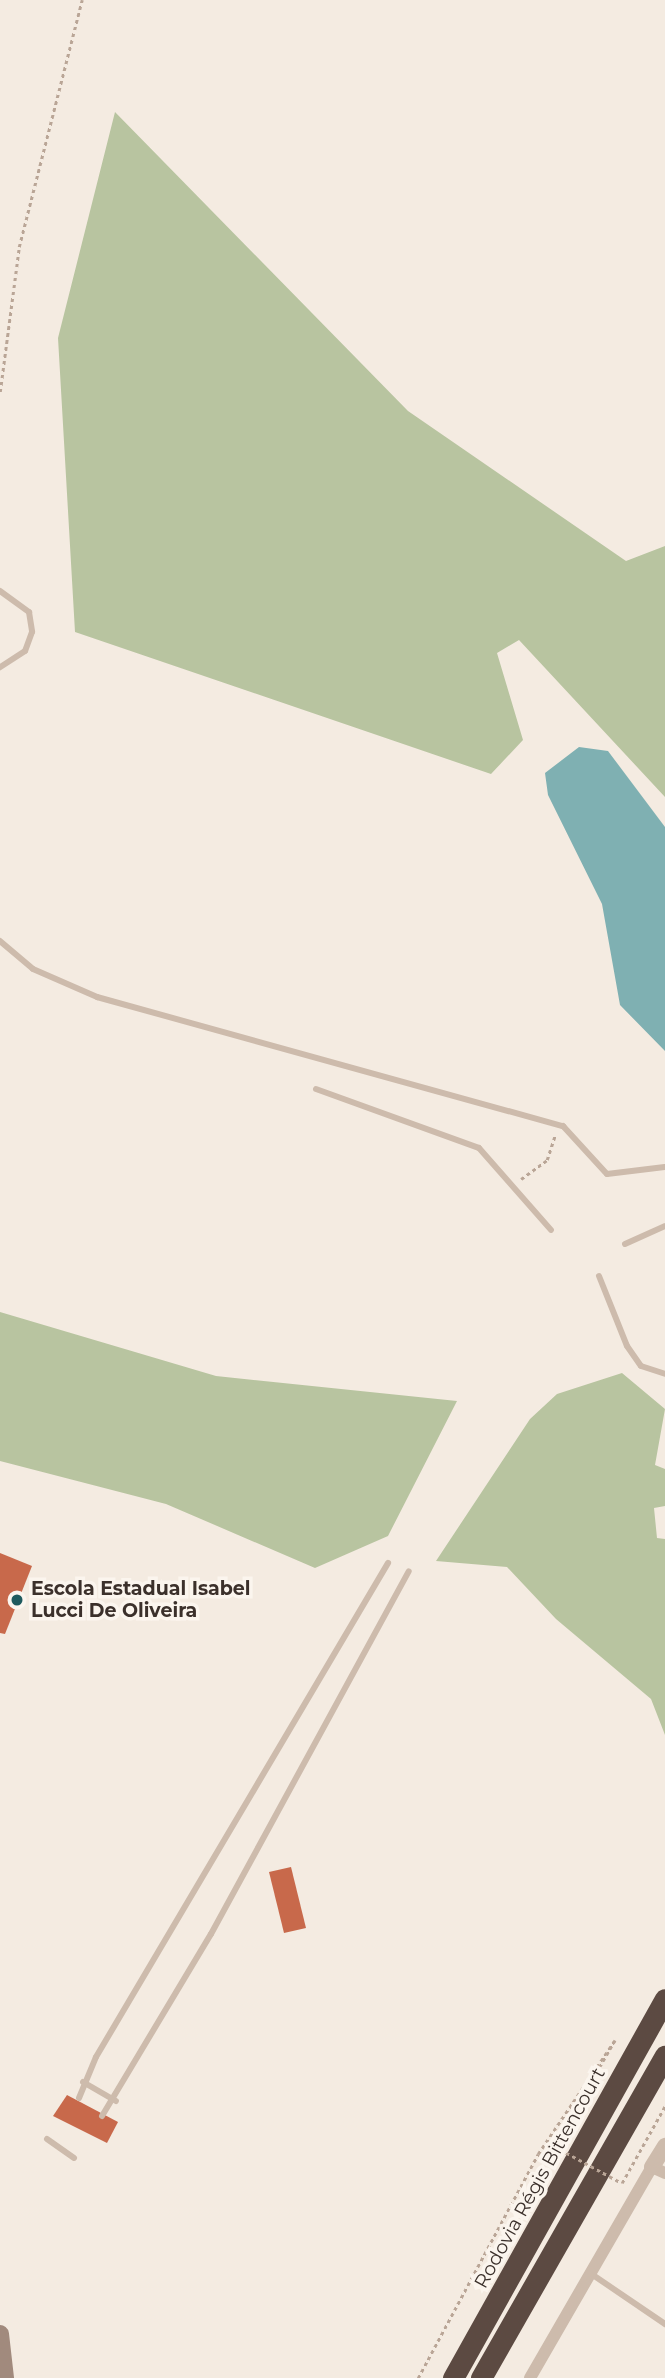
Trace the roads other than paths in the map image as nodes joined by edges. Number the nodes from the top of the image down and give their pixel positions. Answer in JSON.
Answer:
{"nodes":[{"id":1,"x":0,"y":591,"type":"edge"},
{"id":2,"x":0,"y":667,"type":"edge"},
{"id":3,"x":0,"y":941,"type":"edge"},
{"id":4,"x":316,"y":1089,"type":"dead end"},
{"id":5,"x":665,"y":1167,"type":"edge"},
{"id":6,"x":665,"y":1226,"type":"edge"},
{"id":7,"x":551,"y":1230,"type":"dead end"},
{"id":8,"x":625,"y":1244,"type":"dead end"},
{"id":9,"x":599,"y":1276,"type":"dead end"},
{"id":10,"x":665,"y":1374,"type":"edge"},
{"id":11,"x":388,"y":1563,"type":"dead end"},
{"id":12,"x":409,"y":1571,"type":"dead end"},
{"id":13,"x":665,"y":1999,"type":"edge"},
{"id":14,"x":665,"y":2056,"type":"edge"},
{"id":15,"x":83,"y":2082,"type":"junction"},
{"id":16,"x":79,"y":2098,"type":"dead end"},
{"id":17,"x":116,"y":2101,"type":"junction"},
{"id":18,"x":102,"y":2116,"type":"dead end"},
{"id":19,"x":47,"y":2139,"type":"dead end"},
{"id":20,"x":665,"y":2146,"type":"edge"},
{"id":21,"x":74,"y":2158,"type":"dead end"},
{"id":22,"x":658,"y":2170,"type":"edge"},
{"id":23,"x":590,"y":2273,"type":"junction"},
{"id":24,"x":665,"y":2324,"type":"edge"},
{"id":25,"x":0,"y":2334,"type":"edge"},
{"id":26,"x":5,"y":2378,"type":"edge"},
{"id":27,"x":453,"y":2378,"type":"edge"},
{"id":28,"x":481,"y":2378,"type":"edge"},
{"id":29,"x":530,"y":2378,"type":"edge"}],
"edges":[{"from":1,"to":2,"type":"lane"},
{"from":3,"to":5,"type":"lane"},
{"from":4,"to":7,"type":"lane"},
{"from":6,"to":8,"type":"lane"},
{"from":9,"to":10,"type":"lane"},
{"from":11,"to":15,"type":"lane"},
{"from":12,"to":17,"type":"lane"},
{"from":13,"to":27,"type":"highway","name":"Rodovia Régis Bittencourt"},
{"from":14,"to":28,"type":"highway"},
{"from":15,"to":16,"type":"lane"},
{"from":15,"to":17,"type":"lane"},
{"from":17,"to":18,"type":"lane"},
{"from":19,"to":21,"type":"lane"},
{"from":20,"to":22,"type":"street"},
{"from":22,"to":23,"type":"street"},
{"from":23,"to":24,"type":"lane"},
{"from":23,"to":29,"type":"street"},
{"from":25,"to":26,"type":"main road"}]}
